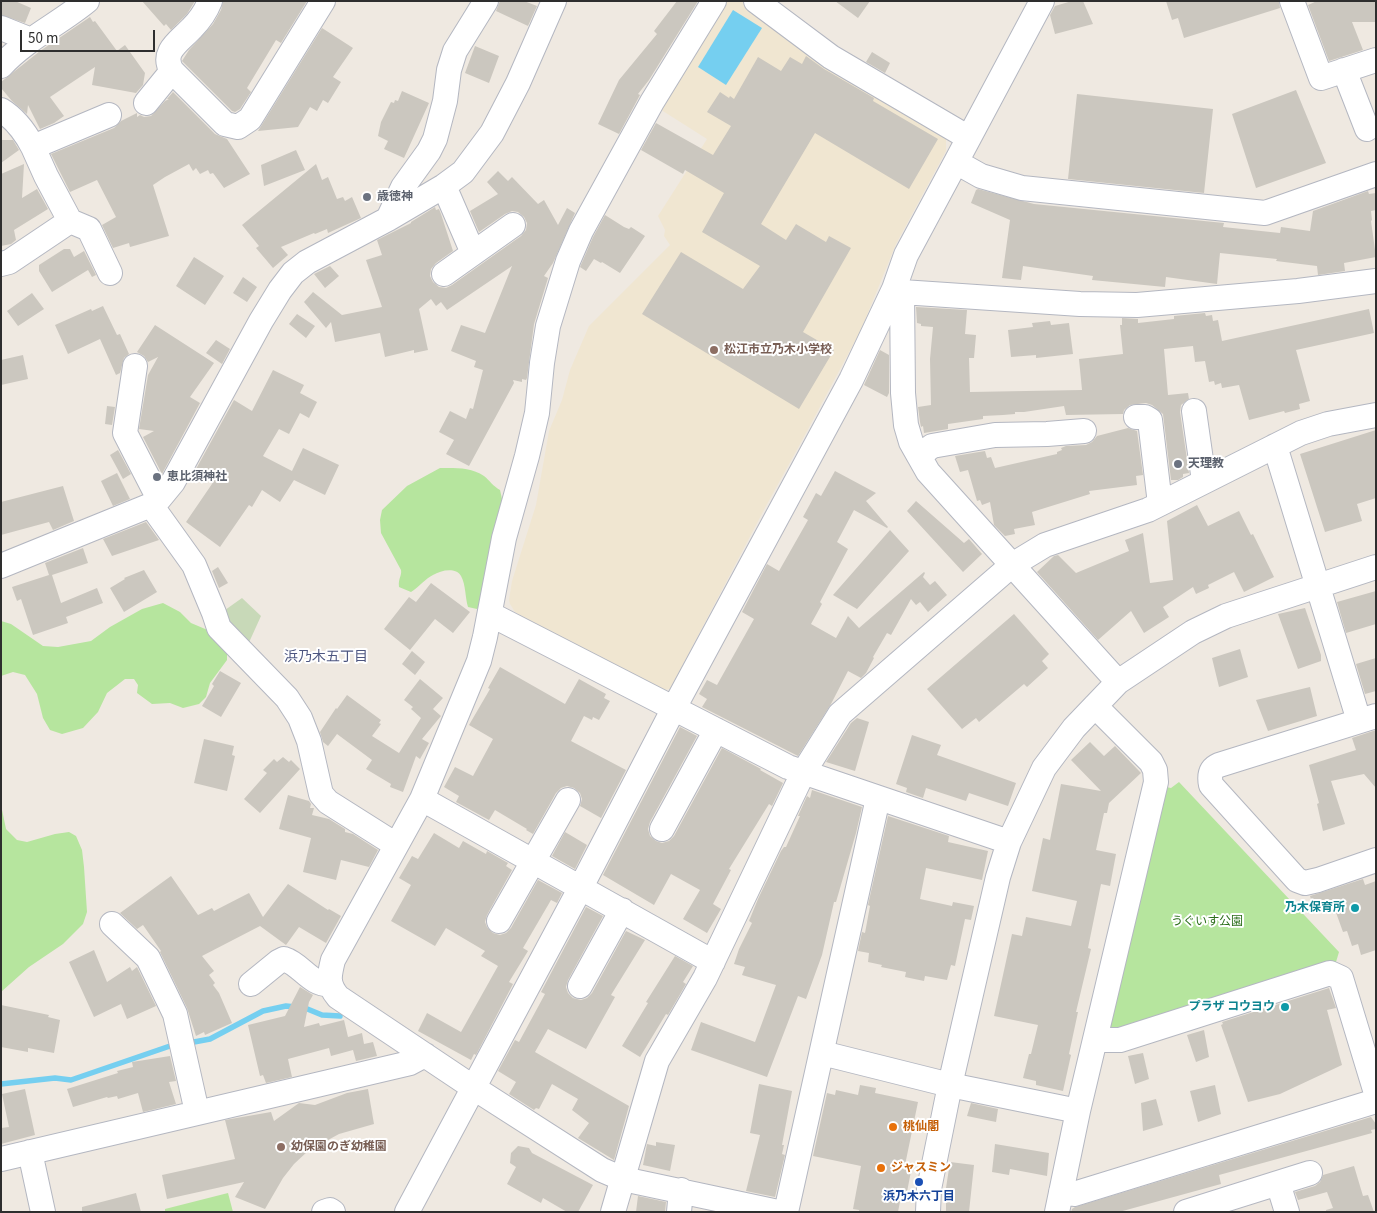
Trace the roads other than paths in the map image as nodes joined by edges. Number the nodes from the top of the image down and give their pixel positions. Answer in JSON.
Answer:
{"nodes":[{"id":1,"x":87,"y":1,"type":"edge"},
{"id":2,"x":210,"y":1,"type":"edge"},
{"id":3,"x":323,"y":1,"type":"edge"},
{"id":4,"x":486,"y":1,"type":"edge"},
{"id":5,"x":554,"y":1,"type":"edge"},
{"id":6,"x":714,"y":1,"type":"edge"},
{"id":7,"x":756,"y":1,"type":"edge"},
{"id":8,"x":1042,"y":1,"type":"edge"},
{"id":9,"x":1292,"y":1,"type":"edge"},
{"id":10,"x":1,"y":28,"type":"edge"},
{"id":11,"x":31,"y":40,"type":"junction"},
{"id":12,"x":1376,"y":60,"type":"edge"},
{"id":13,"x":1,"y":66,"type":"edge"},
{"id":14,"x":1344,"y":70,"type":"junction"},
{"id":15,"x":172,"y":71,"type":"junction"},
{"id":16,"x":146,"y":104,"type":"dead end"},
{"id":17,"x":1,"y":110,"type":"edge"},
{"id":18,"x":109,"y":115,"type":"dead end"},
{"id":19,"x":1367,"y":129,"type":"dead end"},
{"id":20,"x":969,"y":138,"type":"junction"},
{"id":21,"x":33,"y":146,"type":"junction"},
{"id":22,"x":956,"y":162,"type":"junction"},
{"id":23,"x":1376,"y":174,"type":"edge"},
{"id":24,"x":444,"y":186,"type":"junction"},
{"id":25,"x":388,"y":219,"type":"junction"},
{"id":26,"x":70,"y":222,"type":"junction"},
{"id":27,"x":513,"y":225,"type":"dead end"},
{"id":28,"x":473,"y":253,"type":"junction"},
{"id":29,"x":1,"y":264,"type":"edge"},
{"id":30,"x":110,"y":274,"type":"dead end"},
{"id":31,"x":444,"y":274,"type":"dead end"},
{"id":32,"x":1376,"y":281,"type":"edge"},
{"id":33,"x":898,"y":291,"type":"junction"},
{"id":34,"x":135,"y":366,"type":"dead end"},
{"id":35,"x":1194,"y":411,"type":"dead end"},
{"id":36,"x":1376,"y":415,"type":"edge"},
{"id":37,"x":1136,"y":417,"type":"dead end"},
{"id":38,"x":1084,"y":431,"type":"dead end"},
{"id":39,"x":1274,"y":446,"type":"junction"},
{"id":40,"x":919,"y":456,"type":"junction"},
{"id":41,"x":1204,"y":481,"type":"junction"},
{"id":42,"x":155,"y":502,"type":"junction"},
{"id":43,"x":1160,"y":504,"type":"junction"},
{"id":44,"x":1012,"y":565,"type":"junction"},
{"id":45,"x":1,"y":566,"type":"edge"},
{"id":46,"x":1376,"y":567,"type":"edge"},
{"id":47,"x":1317,"y":586,"type":"junction"},
{"id":48,"x":490,"y":614,"type":"junction"},
{"id":49,"x":1118,"y":682,"type":"junction"},
{"id":50,"x":1095,"y":706,"type":"junction"},
{"id":51,"x":674,"y":708,"type":"junction"},
{"id":52,"x":1367,"y":719,"type":"edge"},
{"id":53,"x":716,"y":730,"type":"junction"},
{"id":54,"x":803,"y":773,"type":"junction"},
{"id":55,"x":878,"y":798,"type":"junction"},
{"id":56,"x":422,"y":800,"type":"junction"},
{"id":57,"x":568,"y":800,"type":"dead end"},
{"id":58,"x":662,"y":829,"type":"dead end"},
{"id":59,"x":1009,"y":842,"type":"junction"},
{"id":60,"x":396,"y":845,"type":"junction"},
{"id":61,"x":1376,"y":860,"type":"edge"},
{"id":62,"x":533,"y":861,"type":"junction"},
{"id":63,"x":581,"y":887,"type":"junction"},
{"id":64,"x":622,"y":910,"type":"junction"},
{"id":65,"x":499,"y":921,"type":"dead end"},
{"id":66,"x":112,"y":924,"type":"dead end"},
{"id":67,"x":713,"y":962,"type":"junction"},
{"id":68,"x":252,"y":984,"type":"dead end"},
{"id":69,"x":330,"y":984,"type":"junction"},
{"id":70,"x":580,"y":986,"type":"dead end"},
{"id":71,"x":1094,"y":1040,"type":"junction"},
{"id":72,"x":822,"y":1053,"type":"junction"},
{"id":73,"x":425,"y":1055,"type":"junction"},
{"id":74,"x":950,"y":1085,"type":"junction"},
{"id":75,"x":474,"y":1088,"type":"junction"},
{"id":76,"x":1376,"y":1093,"type":"edge"},
{"id":77,"x":1376,"y":1101,"type":"edge"},
{"id":78,"x":197,"y":1112,"type":"junction"},
{"id":79,"x":1078,"y":1112,"type":"junction"},
{"id":80,"x":30,"y":1152,"type":"junction"},
{"id":81,"x":1,"y":1159,"type":"edge"},
{"id":82,"x":1310,"y":1173,"type":"dead end"},
{"id":83,"x":623,"y":1179,"type":"junction"},
{"id":84,"x":1278,"y":1183,"type":"junction"},
{"id":85,"x":680,"y":1201,"type":"edge"},
{"id":86,"x":1059,"y":1202,"type":"edge"},
{"id":87,"x":43,"y":1212,"type":"edge"},
{"id":88,"x":324,"y":1212,"type":"edge"},
{"id":89,"x":333,"y":1212,"type":"edge"},
{"id":90,"x":407,"y":1212,"type":"edge"},
{"id":91,"x":613,"y":1212,"type":"edge"},
{"id":92,"x":778,"y":1212,"type":"edge"},
{"id":93,"x":786,"y":1212,"type":"edge"},
{"id":94,"x":928,"y":1212,"type":"edge"},
{"id":95,"x":1186,"y":1212,"type":"edge"},
{"id":96,"x":1287,"y":1212,"type":"edge"}],
"edges":[{"from":1,"to":11,"type":"street"},
{"from":2,"to":15,"type":"street"},
{"from":3,"to":15,"type":"street"},
{"from":4,"to":25,"type":"street"},
{"from":5,"to":24,"type":"street"},
{"from":6,"to":48,"type":"street"},
{"from":7,"to":20,"type":"street"},
{"from":8,"to":20,"type":"street"},
{"from":9,"to":14,"type":"street"},
{"from":10,"to":11,"type":"street"},
{"from":11,"to":13,"type":"street"},
{"from":12,"to":14,"type":"street"},
{"from":14,"to":19,"type":"street"},
{"from":15,"to":16,"type":"street"},
{"from":17,"to":21,"type":"street"},
{"from":18,"to":21,"type":"street"},
{"from":20,"to":22,"type":"street"},
{"from":21,"to":26,"type":"street"},
{"from":22,"to":23,"type":"street"},
{"from":22,"to":33,"type":"street"},
{"from":24,"to":25,"type":"street"},
{"from":24,"to":28,"type":"street"},
{"from":25,"to":42,"type":"street"},
{"from":26,"to":29,"type":"street"},
{"from":26,"to":30,"type":"street"},
{"from":27,"to":28,"type":"street"},
{"from":28,"to":31,"type":"street"},
{"from":32,"to":33,"type":"street"},
{"from":33,"to":40,"type":"street"},
{"from":33,"to":51,"type":"street"},
{"from":34,"to":42,"type":"street"},
{"from":35,"to":41,"type":"street"},
{"from":36,"to":39,"type":"street"},
{"from":37,"to":43,"type":"street"},
{"from":38,"to":40,"type":"street"},
{"from":39,"to":41,"type":"street"},
{"from":39,"to":47,"type":"street"},
{"from":40,"to":44,"type":"street"},
{"from":41,"to":43,"type":"street"},
{"from":42,"to":45,"type":"street"},
{"from":42,"to":60,"type":"street"},
{"from":43,"to":44,"type":"street"},
{"from":44,"to":49,"type":"street"},
{"from":44,"to":54,"type":"street"},
{"from":46,"to":47,"type":"street"},
{"from":47,"to":49,"type":"street"},
{"from":47,"to":52,"type":"street"},
{"from":48,"to":51,"type":"street"},
{"from":48,"to":56,"type":"street"},
{"from":49,"to":50,"type":"street"},
{"from":50,"to":59,"type":"street"},
{"from":50,"to":71,"type":"street"},
{"from":51,"to":53,"type":"street"},
{"from":51,"to":63,"type":"street"},
{"from":52,"to":61,"type":"street"},
{"from":53,"to":54,"type":"street"},
{"from":53,"to":58,"type":"street"},
{"from":54,"to":55,"type":"street"},
{"from":54,"to":67,"type":"street"},
{"from":55,"to":59,"type":"street"},
{"from":55,"to":72,"type":"street"},
{"from":56,"to":60,"type":"street"},
{"from":56,"to":62,"type":"street"},
{"from":57,"to":62,"type":"street"},
{"from":59,"to":74,"type":"street"},
{"from":60,"to":69,"type":"street"},
{"from":62,"to":63,"type":"street"},
{"from":62,"to":65,"type":"street"},
{"from":63,"to":64,"type":"street"},
{"from":63,"to":75,"type":"street"},
{"from":64,"to":67,"type":"street"},
{"from":64,"to":70,"type":"street"},
{"from":66,"to":78,"type":"street"},
{"from":67,"to":83,"type":"street"},
{"from":68,"to":69,"type":"street"},
{"from":69,"to":73,"type":"street"},
{"from":71,"to":76,"type":"street"},
{"from":71,"to":79,"type":"street"},
{"from":72,"to":74,"type":"street"},
{"from":72,"to":93,"type":"street"},
{"from":73,"to":75,"type":"street"},
{"from":73,"to":78,"type":"street"},
{"from":74,"to":79,"type":"street"},
{"from":74,"to":94,"type":"street"},
{"from":75,"to":83,"type":"street"},
{"from":75,"to":90,"type":"street"},
{"from":77,"to":86,"type":"street"},
{"from":78,"to":80,"type":"street"},
{"from":79,"to":86,"type":"street"},
{"from":80,"to":81,"type":"street"},
{"from":80,"to":87,"type":"street"},
{"from":82,"to":84,"type":"street"},
{"from":83,"to":85,"type":"street"},
{"from":83,"to":91,"type":"street"},
{"from":84,"to":95,"type":"street"},
{"from":84,"to":96,"type":"street"},
{"from":85,"to":92,"type":"street"},
{"from":88,"to":89,"type":"street"}]}
